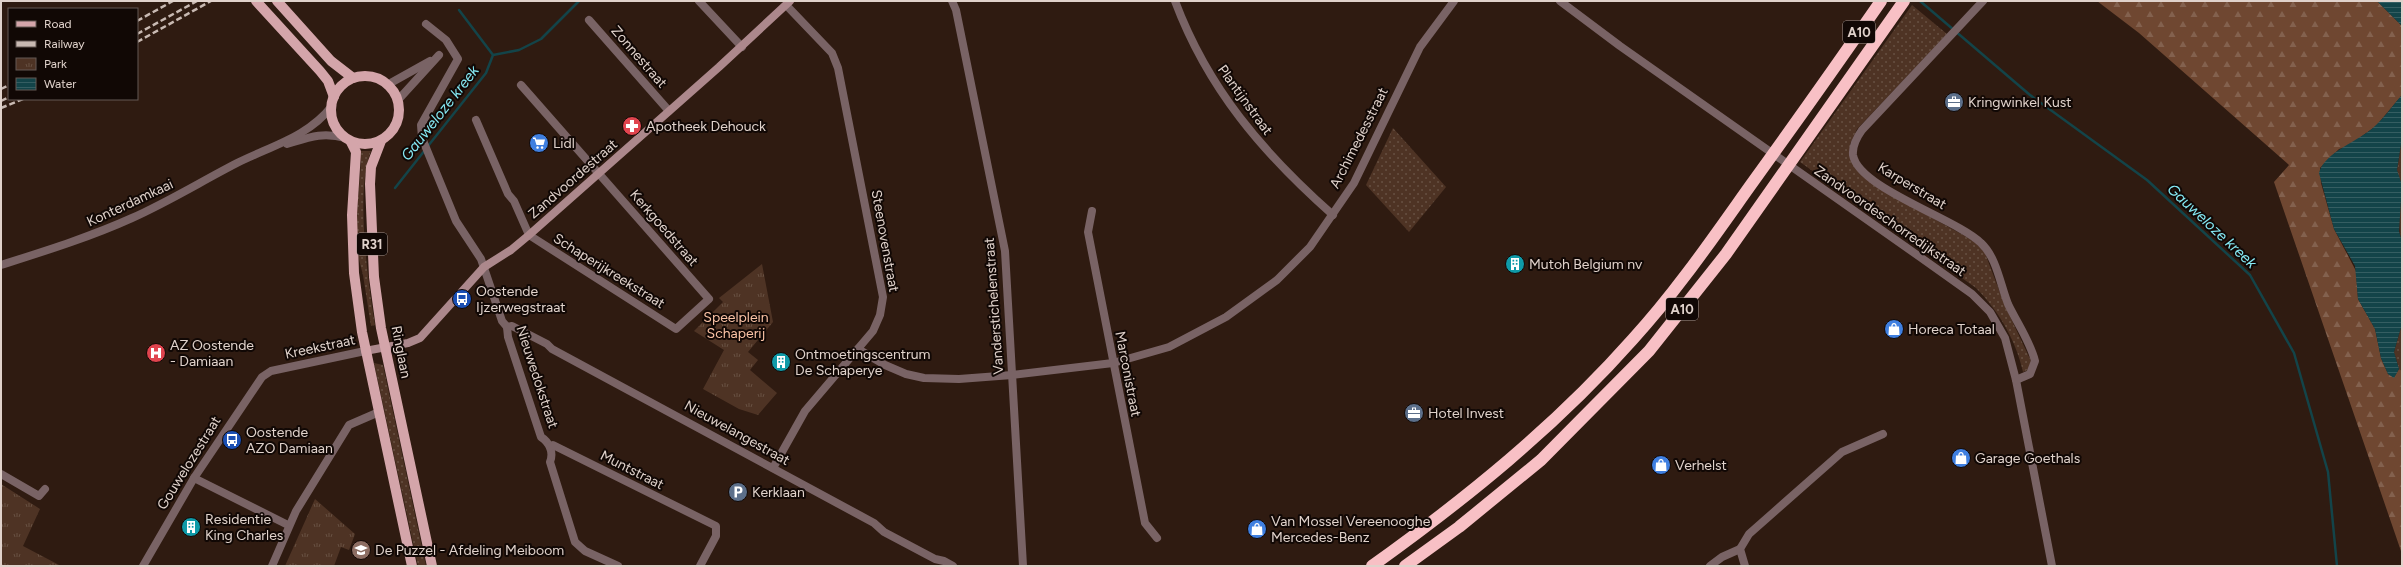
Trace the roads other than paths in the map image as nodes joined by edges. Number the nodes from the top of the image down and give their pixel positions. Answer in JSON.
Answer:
{"nodes":[{"id":1,"x":256,"y":1,"type":"edge"},
{"id":2,"x":277,"y":1,"type":"edge"},
{"id":3,"x":699,"y":1,"type":"edge"},
{"id":4,"x":952,"y":1,"type":"edge"},
{"id":5,"x":1175,"y":1,"type":"edge"},
{"id":6,"x":1454,"y":1,"type":"edge"},
{"id":7,"x":1560,"y":1,"type":"edge"},
{"id":8,"x":1881,"y":1,"type":"edge"},
{"id":9,"x":1904,"y":1,"type":"edge"},
{"id":10,"x":1983,"y":1,"type":"edge"},
{"id":11,"x":789,"y":3,"type":"edge"},
{"id":12,"x":589,"y":20,"type":"dead end"},
{"id":13,"x":426,"y":24,"type":"dead end"},
{"id":14,"x":742,"y":47,"type":"junction"},
{"id":15,"x":353,"y":78,"type":"junction"},
{"id":16,"x":387,"y":85,"type":"junction"},
{"id":17,"x":521,"y":85,"type":"dead end"},
{"id":18,"x":398,"y":100,"type":"junction"},
{"id":19,"x":333,"y":101,"type":"junction"},
{"id":20,"x":669,"y":111,"type":"junction"},
{"id":21,"x":476,"y":120,"type":"dead end"},
{"id":22,"x":349,"y":140,"type":"junction"},
{"id":23,"x":381,"y":141,"type":"junction"},
{"id":24,"x":265,"y":150,"type":"junction"},
{"id":25,"x":599,"y":174,"type":"junction"},
{"id":26,"x":1092,"y":211,"type":"dead end"},
{"id":27,"x":1333,"y":215,"type":"junction"},
{"id":28,"x":529,"y":235,"type":"junction"},
{"id":29,"x":1,"y":266,"type":"edge"},
{"id":30,"x":484,"y":266,"type":"junction"},
{"id":31,"x":507,"y":326,"type":"junction"},
{"id":32,"x":676,"y":329,"type":"joint"},
{"id":33,"x":385,"y":347,"type":"junction"},
{"id":34,"x":858,"y":349,"type":"junction"},
{"id":35,"x":365,"y":351,"type":"junction"},
{"id":36,"x":1113,"y":363,"type":"junction"},
{"id":37,"x":1012,"y":374,"type":"junction"},
{"id":38,"x":262,"y":377,"type":"joint"},
{"id":39,"x":2016,"y":380,"type":"junction"},
{"id":40,"x":379,"y":412,"type":"junction"},
{"id":41,"x":1884,"y":434,"type":"dead end"},
{"id":42,"x":550,"y":447,"type":"junction"},
{"id":43,"x":774,"y":468,"type":"junction"},
{"id":44,"x":1,"y":474,"type":"edge"},
{"id":45,"x":194,"y":478,"type":"junction"},
{"id":46,"x":45,"y":489,"type":"dead end"},
{"id":47,"x":288,"y":525,"type":"junction"},
{"id":48,"x":1157,"y":538,"type":"dead end"},
{"id":49,"x":1740,"y":549,"type":"junction"},
{"id":50,"x":143,"y":566,"type":"edge"},
{"id":51,"x":272,"y":566,"type":"edge"},
{"id":52,"x":412,"y":566,"type":"edge"},
{"id":53,"x":432,"y":566,"type":"edge"},
{"id":54,"x":618,"y":566,"type":"edge"},
{"id":55,"x":700,"y":566,"type":"edge"},
{"id":56,"x":953,"y":566,"type":"edge"},
{"id":57,"x":1023,"y":566,"type":"edge"},
{"id":58,"x":1372,"y":566,"type":"edge"},
{"id":59,"x":1405,"y":566,"type":"edge"},
{"id":60,"x":1710,"y":566,"type":"edge"},
{"id":61,"x":1746,"y":566,"type":"edge"},
{"id":62,"x":2052,"y":566,"type":"edge"}],
"edges":[{"from":1,"to":19,"type":"main road","number":"R31"},
{"from":2,"to":15,"type":"main road"},
{"from":3,"to":14,"type":"street"},
{"from":4,"to":37,"type":"street","name":"Vanderstichelenstraat"},
{"from":5,"to":27,"type":"street","name":"Plantijnstraat"},
{"from":6,"to":27,"type":"street","name":"Archimedesstraat"},
{"from":7,"to":39,"type":"street","name":"Zandvoordeschorredijkstraat"},
{"from":8,"to":58,"type":"highway","number":"A10"},
{"from":9,"to":59,"type":"highway","number":"A10"},
{"from":10,"to":39,"type":"street","name":"Karperstraat"},
{"from":11,"to":14,"type":"main road","name":"Zandvoordestraat"},
{"from":11,"to":34,"type":"street","name":"Steenovenstraat"},
{"from":12,"to":20,"type":"street","name":"Zonnestraat"},
{"from":13,"to":30,"type":"street","name":"Nieuwedokstraat"},
{"from":14,"to":20,"type":"main road","name":"Zandvoordestraat"},
{"from":15,"to":16,"type":"main road"},
{"from":15,"to":19,"type":"main road"},
{"from":16,"to":18,"type":"main road"},
{"from":16,"to":18,"type":"street"},
{"from":17,"to":25,"type":"street","name":"Kerkgoedstraat"},
{"from":18,"to":23,"type":"main road","number":"R31"},
{"from":19,"to":22,"type":"main road","number":"R31"},
{"from":19,"to":24,"type":"street","name":"Konterdamkaai"},
{"from":20,"to":25,"type":"main road","name":"Zandvoordestraat"},
{"from":21,"to":28,"type":"street"},
{"from":22,"to":23,"type":"main road"},
{"from":22,"to":24,"type":"street","name":"Konterdamkaai"},
{"from":22,"to":35,"type":"main road","number":"R31"},
{"from":23,"to":33,"type":"main road","name":"Ringlaan","number":"R31"},
{"from":24,"to":29,"type":"street","name":"Konterdamkaai"},
{"from":25,"to":28,"type":"main road","name":"Zandvoordestraat"},
{"from":25,"to":32,"type":"street","name":"Kerkgoedstraat"},
{"from":26,"to":36,"type":"street","name":"Marconistraat"},
{"from":27,"to":36,"type":"street","name":"Archimedesstraat"},
{"from":28,"to":30,"type":"main road","name":"Zandvoordestraat"},
{"from":28,"to":32,"type":"street","name":"Schaperijkreekstraat"},
{"from":30,"to":31,"type":"street","name":"Nieuwedokstraat"},
{"from":30,"to":33,"type":"main road","name":"Zandvoordestraat"},
{"from":31,"to":42,"type":"street","name":"Nieuwedokstraat"},
{"from":31,"to":43,"type":"street","name":"Nieuwelangestraat"},
{"from":33,"to":35,"type":"main road","name":"Kreekstraat"},
{"from":33,"to":53,"type":"main road","name":"Ringlaan","number":"R31"},
{"from":34,"to":37,"type":"street","name":"Archimedesstraat"},
{"from":34,"to":43,"type":"street","name":"Steenovenstraat"},
{"from":35,"to":38,"type":"street","name":"Kreekstraat"},
{"from":35,"to":40,"type":"main road","number":"R31"},
{"from":36,"to":37,"type":"street","name":"Archimedesstraat"},
{"from":36,"to":48,"type":"street","name":"Marconistraat"},
{"from":37,"to":57,"type":"street","name":"Vanderstichelenstraat"},
{"from":38,"to":45,"type":"street","name":"Gouwelozestraat"},
{"from":39,"to":62,"type":"street","name":"Zandvoordeschorredijkstraat"},
{"from":40,"to":47,"type":"street"},
{"from":40,"to":52,"type":"main road","number":"R31"},
{"from":41,"to":49,"type":"street"},
{"from":42,"to":54,"type":"street","name":"Nieuwedokstraat"},
{"from":42,"to":55,"type":"street","name":"Muntstraat"},
{"from":43,"to":56,"type":"street","name":"Nieuwelangestraat"},
{"from":44,"to":46,"type":"street"},
{"from":45,"to":47,"type":"street"},
{"from":45,"to":50,"type":"street","name":"Gouwelozestraat"},
{"from":47,"to":51,"type":"street"},
{"from":49,"to":60,"type":"street"},
{"from":49,"to":61,"type":"street"}]}
